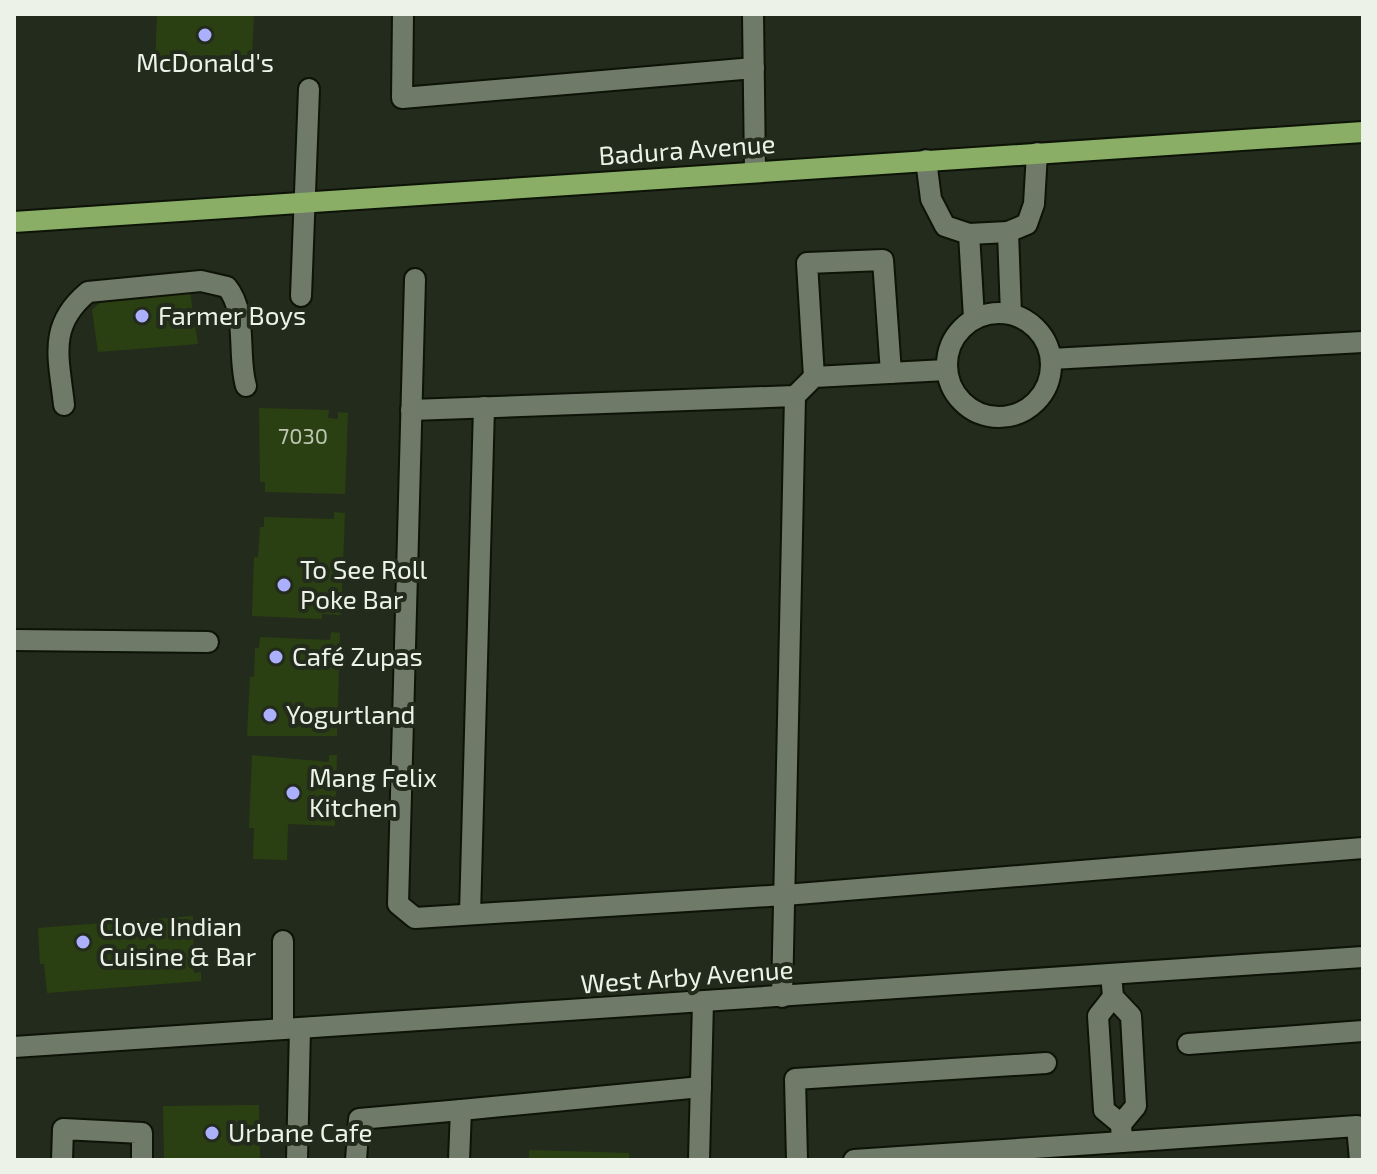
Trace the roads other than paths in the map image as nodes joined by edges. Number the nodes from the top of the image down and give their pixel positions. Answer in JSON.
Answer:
{"nodes":[{"id":1,"x":403,"y":14,"type":"edge"},
{"id":2,"x":753,"y":14,"type":"edge"},
{"id":3,"x":754,"y":68,"type":"junction"},
{"id":4,"x":309,"y":89,"type":"dead end"},
{"id":5,"x":1363,"y":132,"type":"edge"},
{"id":6,"x":1037,"y":153,"type":"junction"},
{"id":7,"x":926,"y":160,"type":"junction"},
{"id":8,"x":755,"y":171,"type":"junction"},
{"id":9,"x":305,"y":202,"type":"junction"},
{"id":10,"x":14,"y":222,"type":"edge"},
{"id":11,"x":1008,"y":232,"type":"junction"},
{"id":12,"x":969,"y":234,"type":"junction"},
{"id":13,"x":415,"y":279,"type":"dead end"},
{"id":14,"x":301,"y":296,"type":"dead end"},
{"id":15,"x":1011,"y":314,"type":"junction"},
{"id":16,"x":974,"y":318,"type":"junction"},
{"id":17,"x":1363,"y":342,"type":"edge"},
{"id":18,"x":1051,"y":359,"type":"junction"},
{"id":19,"x":946,"y":370,"type":"junction"},
{"id":20,"x":891,"y":373,"type":"junction"},
{"id":21,"x":814,"y":377,"type":"junction"},
{"id":22,"x":246,"y":386,"type":"dead end"},
{"id":23,"x":795,"y":396,"type":"junction"},
{"id":24,"x":64,"y":405,"type":"dead end"},
{"id":25,"x":484,"y":407,"type":"junction"},
{"id":26,"x":411,"y":410,"type":"junction"},
{"id":27,"x":14,"y":640,"type":"edge"},
{"id":28,"x":208,"y":642,"type":"dead end"},
{"id":29,"x":1363,"y":848,"type":"edge"},
{"id":30,"x":785,"y":895,"type":"junction"},
{"id":31,"x":470,"y":914,"type":"junction"},
{"id":32,"x":283,"y":941,"type":"dead end"},
{"id":33,"x":1363,"y":957,"type":"edge"},
{"id":34,"x":1110,"y":974,"type":"junction"},
{"id":35,"x":782,"y":997,"type":"junction"},
{"id":36,"x":1113,"y":997,"type":"junction"},
{"id":37,"x":703,"y":1002,"type":"junction"},
{"id":38,"x":292,"y":1028,"type":"junction"},
{"id":39,"x":1363,"y":1031,"type":"edge"},
{"id":40,"x":1188,"y":1044,"type":"dead end"},
{"id":41,"x":14,"y":1047,"type":"edge"},
{"id":42,"x":1046,"y":1063,"type":"dead end"},
{"id":43,"x":701,"y":1087,"type":"junction"},
{"id":44,"x":461,"y":1110,"type":"junction"},
{"id":45,"x":1360,"y":1126,"type":"edge"},
{"id":46,"x":1121,"y":1133,"type":"junction"},
{"id":47,"x":62,"y":1160,"type":"edge"},
{"id":48,"x":142,"y":1160,"type":"edge"},
{"id":49,"x":297,"y":1160,"type":"edge"},
{"id":50,"x":356,"y":1160,"type":"edge"},
{"id":51,"x":459,"y":1160,"type":"edge"},
{"id":52,"x":699,"y":1160,"type":"edge"},
{"id":53,"x":797,"y":1160,"type":"edge"},
{"id":54,"x":854,"y":1160,"type":"edge"},
{"id":55,"x":1360,"y":1160,"type":"edge"}],
"edges":[{"from":1,"to":3,"type":"street"},
{"from":2,"to":3,"type":"street"},
{"from":3,"to":8,"type":"street"},
{"from":4,"to":9,"type":"street"},
{"from":5,"to":6,"type":"main road","name":"Badura Avenue"},
{"from":6,"to":7,"type":"main road","name":"Badura Avenue"},
{"from":6,"to":11,"type":"street"},
{"from":7,"to":8,"type":"main road","name":"Badura Avenue"},
{"from":7,"to":12,"type":"street"},
{"from":8,"to":9,"type":"main road","name":"Badura Avenue"},
{"from":9,"to":10,"type":"main road","name":"Badura Avenue"},
{"from":9,"to":14,"type":"street"},
{"from":11,"to":12,"type":"street"},
{"from":11,"to":15,"type":"street"},
{"from":12,"to":16,"type":"street"},
{"from":13,"to":26,"type":"street"},
{"from":15,"to":16,"type":"street"},
{"from":15,"to":18,"type":"street"},
{"from":16,"to":19,"type":"street"},
{"from":17,"to":18,"type":"street"},
{"from":18,"to":19,"type":"street"},
{"from":19,"to":20,"type":"street"},
{"from":20,"to":21,"type":"street"},
{"from":20,"to":21,"type":"street"},
{"from":21,"to":23,"type":"street"},
{"from":22,"to":24,"type":"street"},
{"from":23,"to":25,"type":"street"},
{"from":23,"to":30,"type":"street"},
{"from":25,"to":26,"type":"street"},
{"from":25,"to":31,"type":"street"},
{"from":26,"to":31,"type":"street"},
{"from":27,"to":28,"type":"street"},
{"from":29,"to":30,"type":"street"},
{"from":30,"to":31,"type":"street"},
{"from":30,"to":35,"type":"street"},
{"from":32,"to":38,"type":"street"},
{"from":33,"to":34,"type":"street","name":"West Arby Avenue"},
{"from":34,"to":35,"type":"street","name":"West Arby Avenue"},
{"from":34,"to":36,"type":"street"},
{"from":35,"to":37,"type":"street","name":"West Arby Avenue"},
{"from":36,"to":46,"type":"street"},
{"from":36,"to":46,"type":"street"},
{"from":37,"to":38,"type":"street","name":"West Arby Avenue"},
{"from":37,"to":43,"type":"street"},
{"from":38,"to":41,"type":"street","name":"West Arby Avenue"},
{"from":38,"to":49,"type":"street"},
{"from":39,"to":40,"type":"street"},
{"from":42,"to":53,"type":"street"},
{"from":43,"to":44,"type":"street"},
{"from":43,"to":52,"type":"street"},
{"from":44,"to":50,"type":"street"},
{"from":44,"to":51,"type":"street"},
{"from":45,"to":46,"type":"street"},
{"from":45,"to":55,"type":"street"},
{"from":46,"to":54,"type":"street"},
{"from":47,"to":48,"type":"street"}]}
